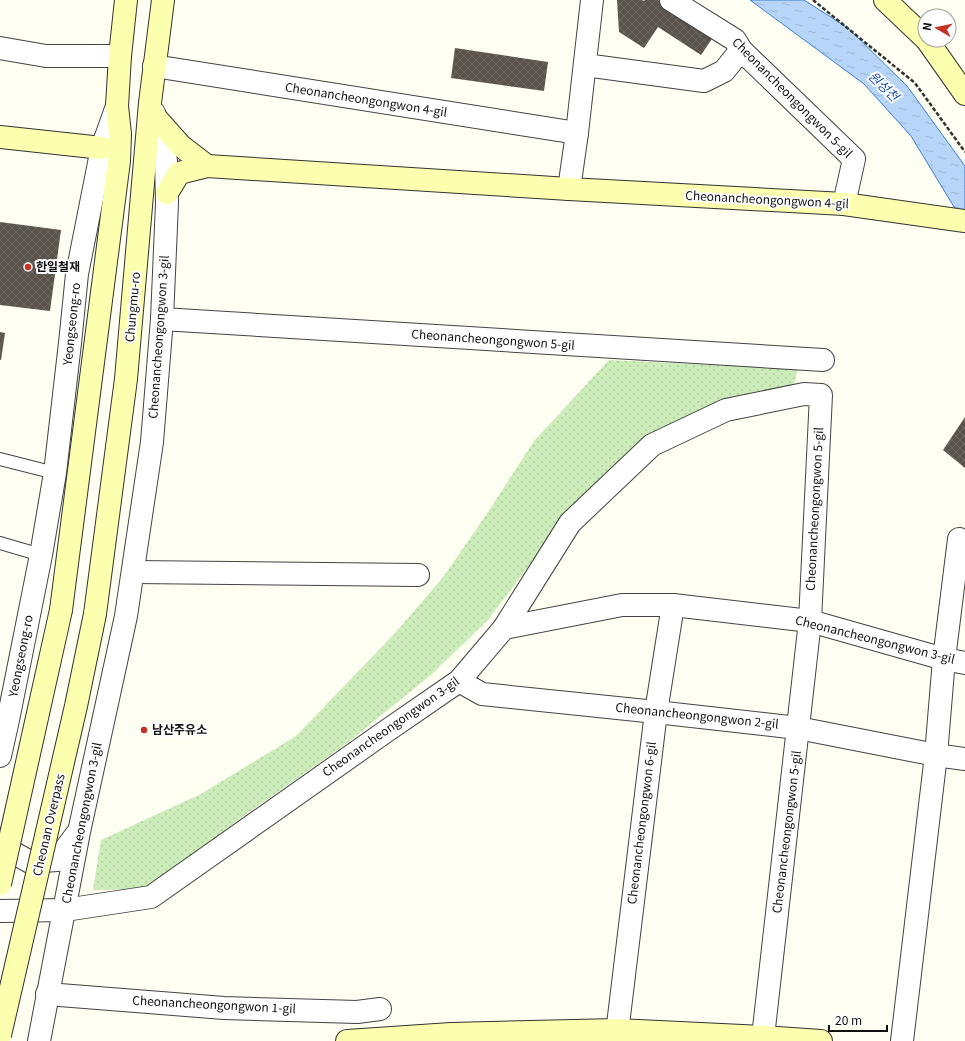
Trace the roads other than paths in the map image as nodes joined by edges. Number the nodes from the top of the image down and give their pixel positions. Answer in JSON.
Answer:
{"nodes":[{"id":1,"x":126,"y":0,"type":"edge"},
{"id":2,"x":163,"y":0,"type":"edge"},
{"id":3,"x":592,"y":0,"type":"edge"},
{"id":4,"x":671,"y":0,"type":"edge"},
{"id":5,"x":885,"y":0,"type":"edge"},
{"id":6,"x":917,"y":30,"type":"edge"},
{"id":7,"x":0,"y":48,"type":"edge"},
{"id":8,"x":932,"y":48,"type":"edge"},
{"id":9,"x":741,"y":50,"type":"junction"},
{"id":10,"x":120,"y":56,"type":"junction"},
{"id":11,"x":585,"y":65,"type":"junction"},
{"id":12,"x":154,"y":66,"type":"junction"},
{"id":13,"x":965,"y":94,"type":"edge"},
{"id":14,"x":117,"y":106,"type":"junction"},
{"id":15,"x":153,"y":110,"type":"junction"},
{"id":16,"x":577,"y":133,"type":"junction"},
{"id":17,"x":0,"y":137,"type":"edge"},
{"id":18,"x":102,"y":148,"type":"junction"},
{"id":19,"x":207,"y":166,"type":"junction"},
{"id":20,"x":569,"y":189,"type":"junction"},
{"id":21,"x":167,"y":193,"type":"junction"},
{"id":22,"x":844,"y":204,"type":"junction"},
{"id":23,"x":965,"y":221,"type":"edge"},
{"id":24,"x":162,"y":319,"type":"junction"},
{"id":25,"x":823,"y":360,"type":"dead end"},
{"id":26,"x":0,"y":459,"type":"edge"},
{"id":27,"x":55,"y":473,"type":"junction"},
{"id":28,"x":959,"y":539,"type":"dead end"},
{"id":29,"x":0,"y":543,"type":"edge"},
{"id":30,"x":41,"y":556,"type":"junction"},
{"id":31,"x":134,"y":572,"type":"junction"},
{"id":32,"x":418,"y":575,"type":"dead end"},
{"id":33,"x":673,"y":605,"type":"junction"},
{"id":34,"x":95,"y":614,"type":"joint"},
{"id":35,"x":810,"y":621,"type":"junction"},
{"id":36,"x":504,"y":628,"type":"junction"},
{"id":37,"x":955,"y":661,"type":"edge"},
{"id":38,"x":459,"y":681,"type":"junction"},
{"id":39,"x":656,"y":712,"type":"junction"},
{"id":40,"x":798,"y":728,"type":"junction"},
{"id":41,"x":936,"y":755,"type":"junction"},
{"id":42,"x":0,"y":756,"type":"edge"},
{"id":43,"x":965,"y":759,"type":"edge"},
{"id":44,"x":79,"y":832,"type":"junction"},
{"id":45,"x":0,"y":839,"type":"edge"},
{"id":46,"x":0,"y":884,"type":"edge"},
{"id":47,"x":65,"y":910,"type":"junction"},
{"id":48,"x":0,"y":911,"type":"edge"},
{"id":49,"x":47,"y":994,"type":"junction"},
{"id":50,"x":380,"y":1009,"type":"dead end"},
{"id":51,"x":0,"y":1035,"type":"edge"},
{"id":52,"x":616,"y":1035,"type":"edge"},
{"id":53,"x":763,"y":1037,"type":"junction"},
{"id":54,"x":39,"y":1041,"type":"edge"},
{"id":55,"x":347,"y":1041,"type":"edge"},
{"id":56,"x":821,"y":1041,"type":"edge"},
{"id":57,"x":902,"y":1041,"type":"edge"}],
"edges":[{"from":1,"to":10,"type":"main road"},
{"from":2,"to":12,"type":"main road","name":"Chungmu-ro"},
{"from":3,"to":11,"type":"street"},
{"from":4,"to":9,"type":"street","name":"Cheonancheongongwon 5-gil"},
{"from":5,"to":6,"type":"main road"},
{"from":7,"to":10,"type":"street"},
{"from":8,"to":13,"type":"main road"},
{"from":9,"to":11,"type":"street"},
{"from":9,"to":22,"type":"street","name":"Cheonancheongongwon 5-gil"},
{"from":10,"to":14,"type":"main road"},
{"from":11,"to":16,"type":"street"},
{"from":12,"to":15,"type":"main road","name":"Chungmu-ro"},
{"from":12,"to":16,"type":"street","name":"Cheonancheongongwon 4-gil"},
{"from":14,"to":18,"type":"street","name":"Yeongseong-ro"},
{"from":14,"to":46,"type":"main road","bridge":true},
{"from":15,"to":19,"type":"main road"},
{"from":15,"to":21,"type":"street","name":"Cheonancheongongwon 3-gil"},
{"from":15,"to":34,"type":"main road","name":"Chungmu-ro"},
{"from":16,"to":20,"type":"street"},
{"from":17,"to":18,"type":"main road"},
{"from":18,"to":27,"type":"street","name":"Yeongseong-ro"},
{"from":19,"to":20,"type":"main road","name":"Cheonancheongongwon 4-gil"},
{"from":19,"to":21,"type":"main road","name":"Cheonancheongongwon 4-gil"},
{"from":20,"to":22,"type":"main road","name":"Cheonancheongongwon 4-gil"},
{"from":21,"to":24,"type":"street","name":"Cheonancheongongwon 3-gil"},
{"from":22,"to":23,"type":"main road","name":"Cheonancheongongwon 4-gil"},
{"from":24,"to":25,"type":"street","name":"Cheonancheongongwon 5-gil"},
{"from":24,"to":31,"type":"street","name":"Cheonancheongongwon 3-gil"},
{"from":26,"to":27,"type":"lane"},
{"from":27,"to":30,"type":"street","name":"Yeongseong-ro"},
{"from":28,"to":37,"type":"street"},
{"from":29,"to":30,"type":"lane"},
{"from":30,"to":42,"type":"street","name":"Yeongseong-ro"},
{"from":31,"to":32,"type":"street"},
{"from":31,"to":44,"type":"street","name":"Cheonancheongongwon 3-gil"},
{"from":33,"to":35,"type":"street","name":"Cheonancheongongwon 3-gil"},
{"from":33,"to":36,"type":"street","name":"Cheonancheongongwon 3-gil"},
{"from":33,"to":39,"type":"street","name":"Cheonancheongongwon 6-gil"},
{"from":34,"to":51,"type":"main road","name":"Cheonan Overpass","bridge":true},
{"from":35,"to":36,"type":"street","name":"Cheonancheongongwon 5-gil"},
{"from":35,"to":37,"type":"street","name":"Cheonancheongongwon 3-gil"},
{"from":35,"to":40,"type":"street","name":"Cheonancheongongwon 5-gil"},
{"from":36,"to":38,"type":"street","name":"Cheonancheongongwon 3-gil"},
{"from":37,"to":41,"type":"street"},
{"from":38,"to":39,"type":"street","name":"Cheonancheongongwon 2-gil"},
{"from":38,"to":47,"type":"street","name":"Cheonancheongongwon 3-gil"},
{"from":39,"to":40,"type":"street","name":"Cheonancheongongwon 2-gil"},
{"from":39,"to":52,"type":"street","name":"Cheonancheongongwon 6-gil"},
{"from":40,"to":41,"type":"street","name":"Cheonancheongongwon 2-gil"},
{"from":40,"to":53,"type":"street","name":"Cheonancheongongwon 5-gil"},
{"from":41,"to":43,"type":"street","name":"Cheonancheongongwon 2-gil"},
{"from":41,"to":57,"type":"street"},
{"from":44,"to":45,"type":"street"},
{"from":44,"to":47,"type":"street","name":"Cheonancheongongwon 3-gil"},
{"from":47,"to":48,"type":"street","name":"Cheonancheongongwon 3-gil"},
{"from":47,"to":49,"type":"street","name":"Cheonancheongongwon 3-gil"},
{"from":49,"to":50,"type":"street","name":"Cheonancheongongwon 1-gil"},
{"from":49,"to":54,"type":"street","name":"Cheonancheongongwon 3-gil"},
{"from":52,"to":53,"type":"main road"},
{"from":52,"to":55,"type":"main road"},
{"from":53,"to":56,"type":"main road"}]}
